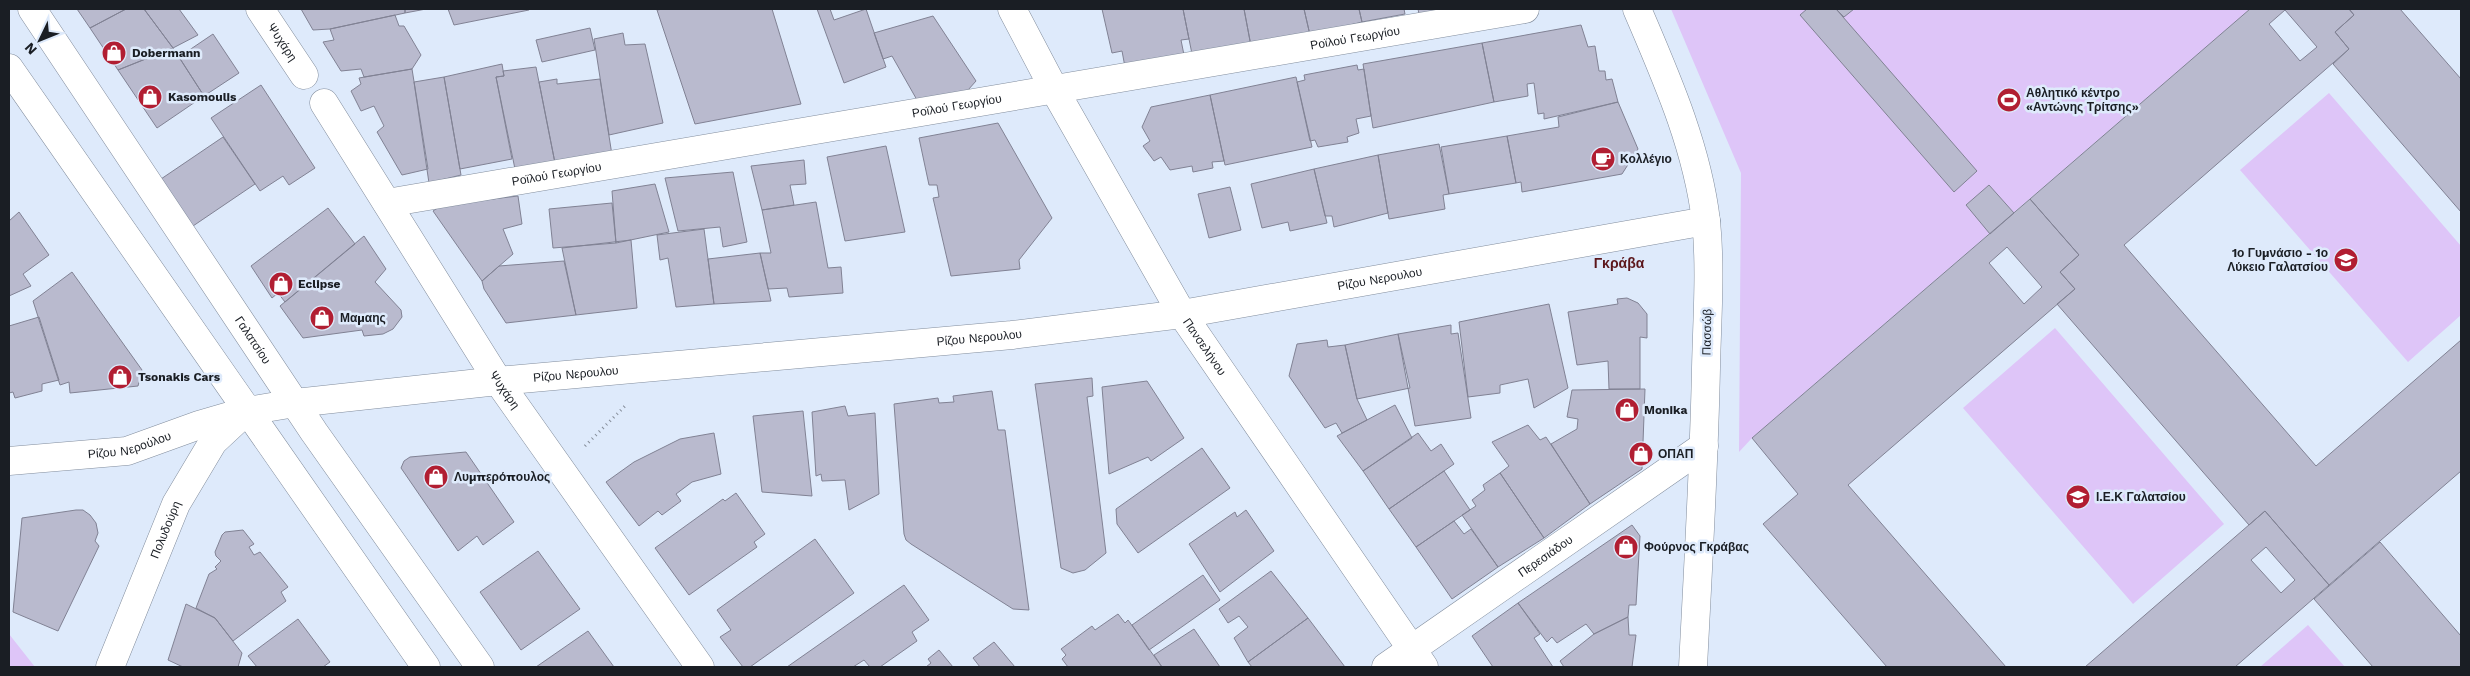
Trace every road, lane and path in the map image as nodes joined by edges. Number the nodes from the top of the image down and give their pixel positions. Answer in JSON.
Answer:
{"nodes":[{"id":1,"x":32,"y":9,"type":"edge"},
{"id":2,"x":260,"y":9,"type":"edge"},
{"id":3,"x":1012,"y":9,"type":"edge"},
{"id":4,"x":1525,"y":9,"type":"edge"},
{"id":5,"x":1637,"y":9,"type":"edge"},
{"id":6,"x":9,"y":68,"type":"edge"},
{"id":7,"x":304,"y":75,"type":"dead end"},
{"id":8,"x":1054,"y":89,"type":"junction"},
{"id":9,"x":324,"y":103,"type":"dead end"},
{"id":10,"x":386,"y":203,"type":"junction"},
{"id":11,"x":1706,"y":221,"type":"junction"},
{"id":12,"x":1182,"y":314,"type":"junction"},
{"id":13,"x":664,"y":366,"type":"junction"},
{"id":14,"x":498,"y":381,"type":"junction"},
{"id":15,"x":295,"y":403,"type":"junction"},
{"id":16,"x":247,"y":411,"type":"junction"},
{"id":17,"x":1704,"y":446,"type":"junction"},
{"id":18,"x":9,"y":461,"type":"edge"},
{"id":19,"x":562,"y":470,"type":"junction"},
{"id":20,"x":1418,"y":658,"type":"edge"},
{"id":21,"x":110,"y":667,"type":"edge"},
{"id":22,"x":426,"y":667,"type":"edge"},
{"id":23,"x":480,"y":667,"type":"edge"},
{"id":24,"x":700,"y":667,"type":"edge"},
{"id":25,"x":1386,"y":667,"type":"edge"},
{"id":26,"x":1693,"y":667,"type":"edge"}],
"edges":[{"from":1,"to":15,"type":"street","name":"Γαλατσίου"},
{"from":2,"to":7,"type":"street","name":"Ψυχάρη"},
{"from":3,"to":8,"type":"street","name":"Πανσελήνου"},
{"from":4,"to":8,"type":"street","name":"Ροϊλού Γεωργίου"},
{"from":5,"to":11,"type":"street","name":"Πασσώβ"},
{"from":6,"to":16,"type":"street"},
{"from":8,"to":10,"type":"street","name":"Ροϊλού Γεωργίου"},
{"from":8,"to":12,"type":"street","name":"Πανσελήνου"},
{"from":9,"to":10,"type":"street","name":"Ψυχάρη"},
{"from":10,"to":14,"type":"street","name":"Ψυχάρη"},
{"from":11,"to":12,"type":"street","name":"Ρίζου Νερουλου"},
{"from":11,"to":17,"type":"street","name":"Πασσώβ"},
{"from":12,"to":13,"type":"street","name":"Ρίζου Νερουλου"},
{"from":12,"to":20,"type":"street","name":"Πανσελήνου"},
{"from":13,"to":14,"type":"street","name":"Ρίζου Νερουλου"},
{"from":13,"to":19,"type":"path"},
{"from":14,"to":15,"type":"street","name":"Ρίζου Νερουλου"},
{"from":14,"to":19,"type":"street","name":"Ψυχάρη"},
{"from":15,"to":16,"type":"street","name":"Ρίζου Νερουλου"},
{"from":15,"to":23,"type":"street","name":"Γαλατσίου"},
{"from":16,"to":18,"type":"street","name":"Ρίζου Νερούλου"},
{"from":16,"to":21,"type":"street","name":"Πολυδούρη"},
{"from":16,"to":22,"type":"street"},
{"from":17,"to":20,"type":"street","name":"Περεσιάδου"},
{"from":17,"to":26,"type":"street","name":"Πασσώβ"},
{"from":19,"to":24,"type":"street","name":"Ψυχάρη"},
{"from":20,"to":25,"type":"street","name":"Περεσιάδου"}]}
